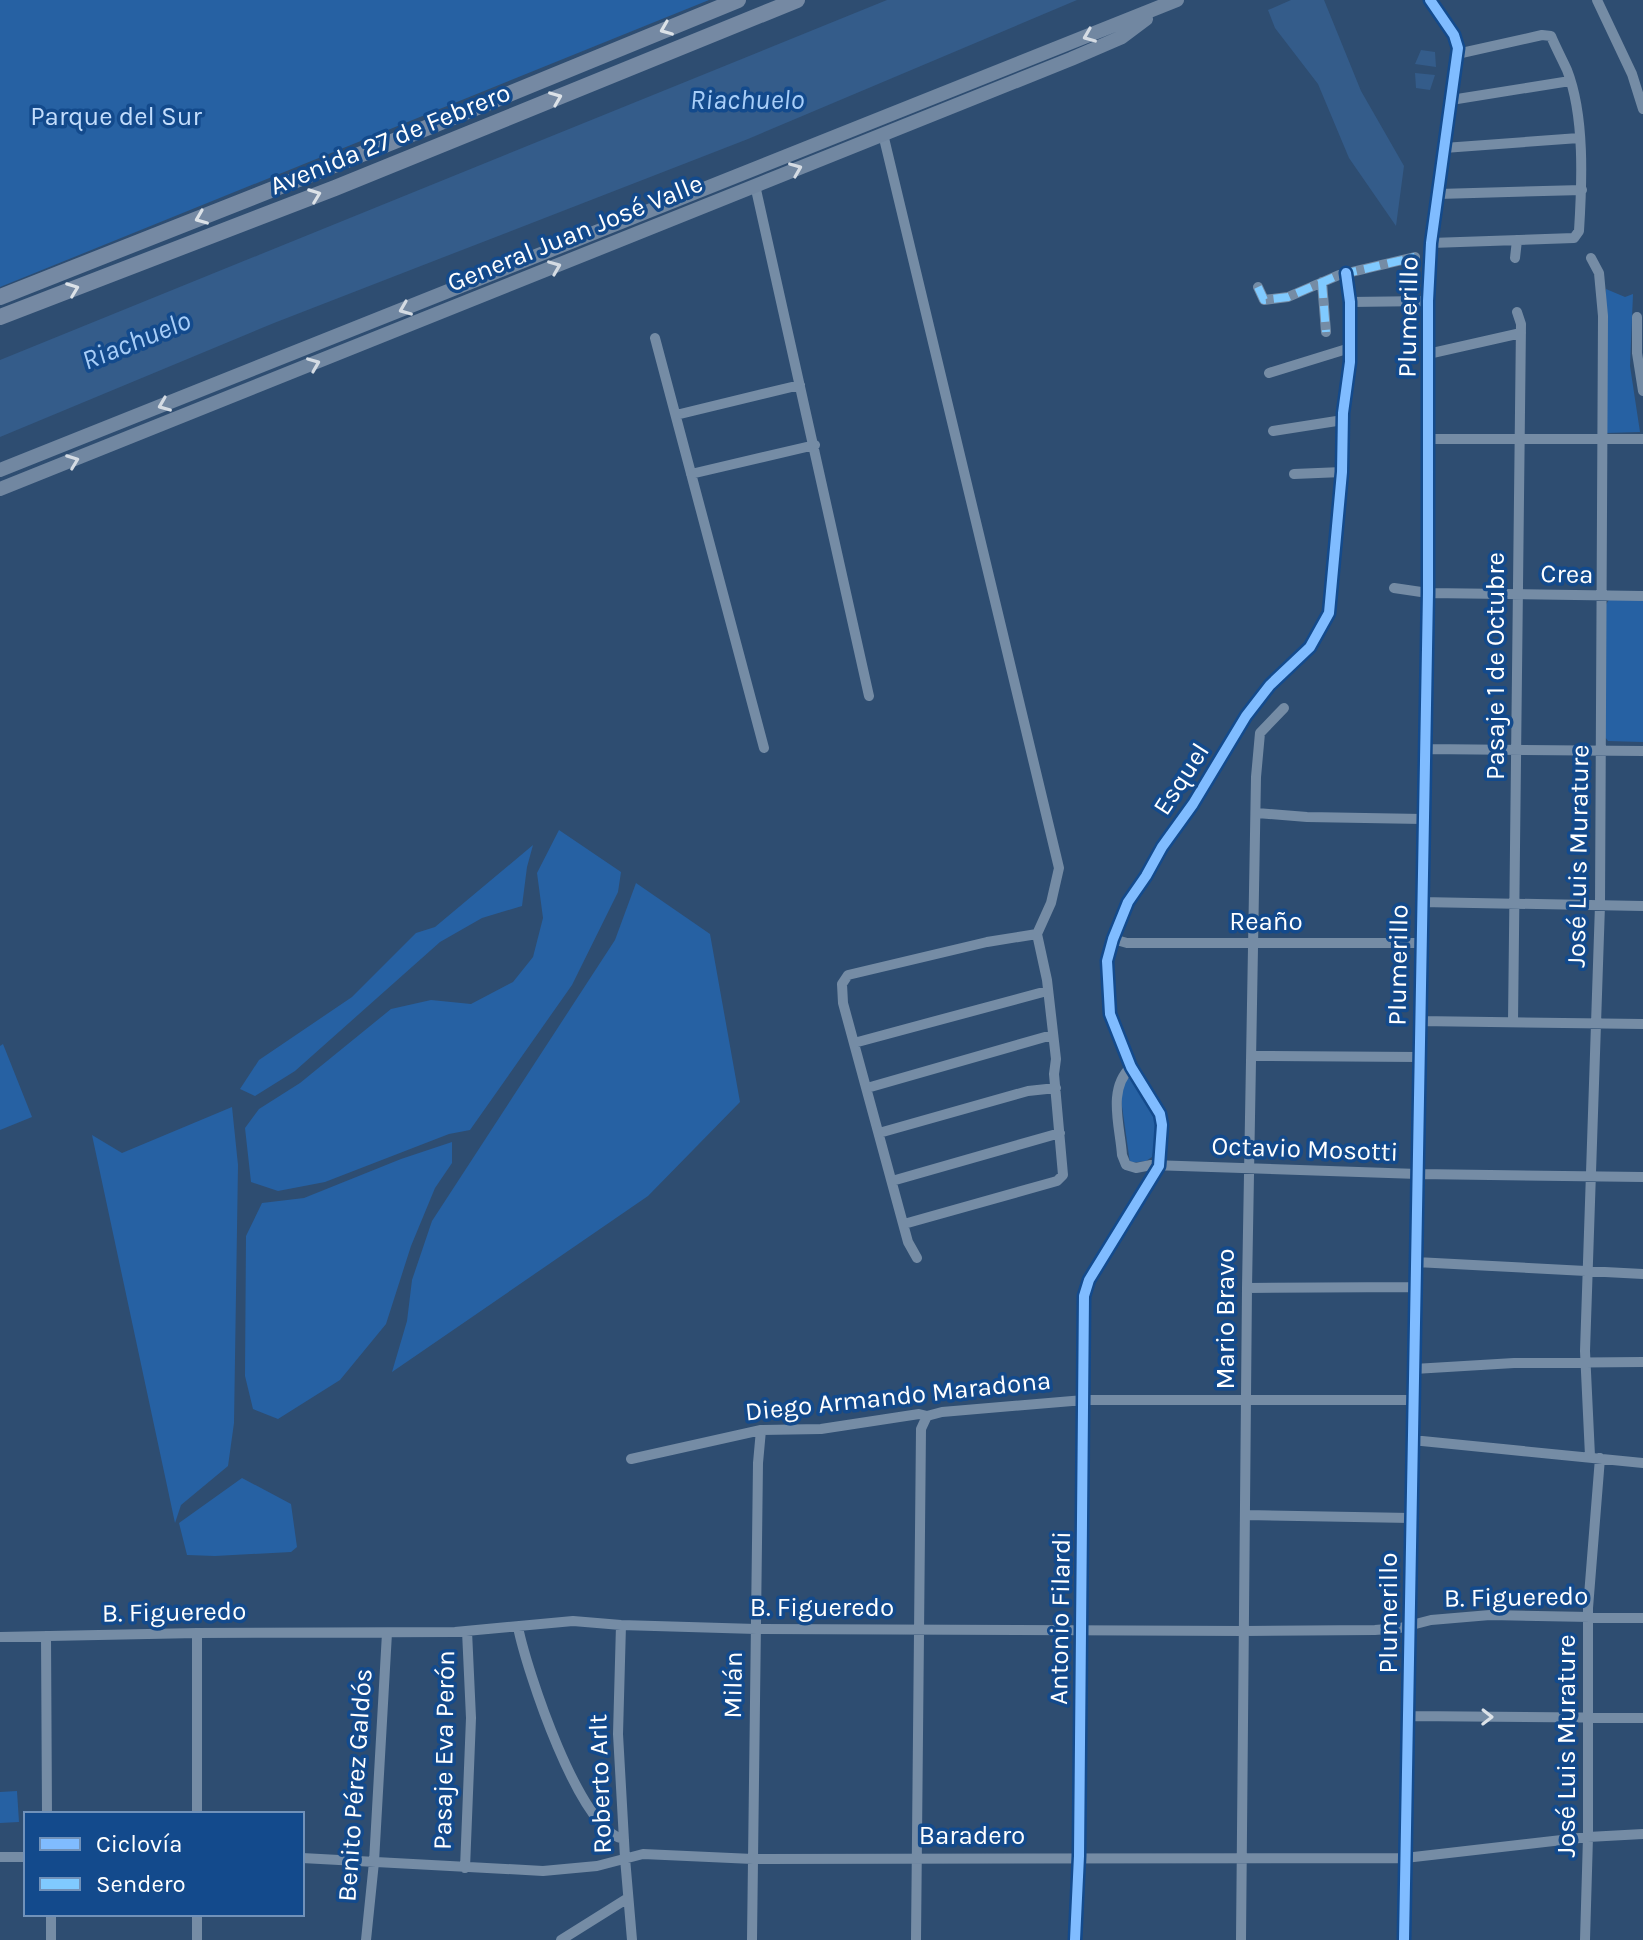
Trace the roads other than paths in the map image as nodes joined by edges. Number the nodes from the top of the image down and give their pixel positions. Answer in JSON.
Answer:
{"nodes":[{"id":1,"x":738,"y":0,"type":"edge"},
{"id":2,"x":797,"y":0,"type":"edge"},
{"id":3,"x":1177,"y":0,"type":"edge"},
{"id":4,"x":1430,"y":0,"type":"edge"},
{"id":5,"x":1597,"y":0,"type":"edge"},
{"id":6,"x":1161,"y":7,"type":"junction"},
{"id":7,"x":1457,"y":54,"type":"junction"},
{"id":8,"x":1570,"y":81,"type":"junction"},
{"id":9,"x":1451,"y":100,"type":"junction"},
{"id":10,"x":1643,"y":109,"type":"edge"},
{"id":11,"x":883,"y":134,"type":"junction"},
{"id":12,"x":1579,"y":138,"type":"junction"},
{"id":13,"x":1444,"y":148,"type":"junction"},
{"id":14,"x":755,"y":185,"type":"junction"},
{"id":15,"x":1582,"y":190,"type":"junction"},
{"id":16,"x":1438,"y":194,"type":"junction"},
{"id":17,"x":1517,"y":240,"type":"junction"},
{"id":18,"x":1431,"y":243,"type":"junction"},
{"id":19,"x":1415,"y":257,"type":"dead end"},
{"id":20,"x":1515,"y":258,"type":"dead end"},
{"id":21,"x":1591,"y":258,"type":"dead end"},
{"id":22,"x":1346,"y":273,"type":"junction"},
{"id":23,"x":1322,"y":282,"type":"junction"},
{"id":24,"x":1258,"y":287,"type":"dead end"},
{"id":25,"x":0,"y":297,"type":"edge"},
{"id":26,"x":1428,"y":301,"type":"junction"},
{"id":27,"x":1350,"y":302,"type":"junction"},
{"id":28,"x":1517,"y":312,"type":"dead end"},
{"id":29,"x":0,"y":317,"type":"edge"},
{"id":30,"x":1637,"y":317,"type":"dead end"},
{"id":31,"x":1326,"y":332,"type":"dead end"},
{"id":32,"x":1521,"y":333,"type":"junction"},
{"id":33,"x":655,"y":338,"type":"dead end"},
{"id":34,"x":1350,"y":348,"type":"junction"},
{"id":35,"x":1428,"y":354,"type":"junction"},
{"id":36,"x":1641,"y":369,"type":"edge"},
{"id":37,"x":1269,"y":373,"type":"dead end"},
{"id":38,"x":800,"y":385,"type":"junction"},
{"id":39,"x":1643,"y":391,"type":"edge"},
{"id":40,"x":676,"y":415,"type":"junction"},
{"id":41,"x":1343,"y":420,"type":"junction"},
{"id":42,"x":1273,"y":431,"type":"dead end"},
{"id":43,"x":1519,"y":438,"type":"junction"},
{"id":44,"x":1429,"y":439,"type":"junction"},
{"id":45,"x":1603,"y":439,"type":"junction"},
{"id":46,"x":1643,"y":439,"type":"edge"},
{"id":47,"x":815,"y":445,"type":"junction"},
{"id":48,"x":0,"y":470,"type":"edge"},
{"id":49,"x":1342,"y":472,"type":"junction"},
{"id":50,"x":691,"y":474,"type":"junction"},
{"id":51,"x":1294,"y":474,"type":"dead end"},
{"id":52,"x":0,"y":489,"type":"edge"},
{"id":53,"x":1394,"y":588,"type":"dead end"},
{"id":54,"x":1428,"y":593,"type":"junction"},
{"id":55,"x":1518,"y":595,"type":"junction"},
{"id":56,"x":1643,"y":596,"type":"edge"},
{"id":57,"x":1601,"y":597,"type":"junction"},
{"id":58,"x":869,"y":696,"type":"dead end"},
{"id":59,"x":1284,"y":708,"type":"dead end"},
{"id":60,"x":764,"y":748,"type":"dead end"},
{"id":61,"x":1425,"y":749,"type":"junction"},
{"id":62,"x":1516,"y":750,"type":"junction"},
{"id":63,"x":1601,"y":751,"type":"junction"},
{"id":64,"x":1643,"y":751,"type":"edge"},
{"id":65,"x":1257,"y":813,"type":"junction"},
{"id":66,"x":1423,"y":819,"type":"junction"},
{"id":67,"x":1421,"y":902,"type":"junction"},
{"id":68,"x":1516,"y":904,"type":"junction"},
{"id":69,"x":1600,"y":905,"type":"junction"},
{"id":70,"x":1643,"y":906,"type":"edge"},
{"id":71,"x":1037,"y":934,"type":"junction"},
{"id":72,"x":1113,"y":939,"type":"junction"},
{"id":73,"x":1254,"y":942,"type":"junction"},
{"id":74,"x":1420,"y":943,"type":"junction"},
{"id":75,"x":1047,"y":991,"type":"junction"},
{"id":76,"x":1419,"y":1021,"type":"junction"},
{"id":77,"x":1513,"y":1022,"type":"junction"},
{"id":78,"x":1597,"y":1023,"type":"junction"},
{"id":79,"x":1643,"y":1024,"type":"edge"},
{"id":80,"x":1052,"y":1035,"type":"junction"},
{"id":81,"x":854,"y":1043,"type":"junction"},
{"id":82,"x":1252,"y":1056,"type":"junction"},
{"id":83,"x":1418,"y":1057,"type":"junction"},
{"id":84,"x":1131,"y":1067,"type":"junction"},
{"id":85,"x":867,"y":1088,"type":"junction"},
{"id":86,"x":1056,"y":1088,"type":"junction"},
{"id":87,"x":879,"y":1133,"type":"junction"},
{"id":88,"x":1060,"y":1133,"type":"junction"},
{"id":89,"x":1159,"y":1166,"type":"junction"},
{"id":90,"x":1249,"y":1169,"type":"junction"},
{"id":91,"x":1418,"y":1174,"type":"junction"},
{"id":92,"x":1591,"y":1176,"type":"junction"},
{"id":93,"x":1643,"y":1177,"type":"edge"},
{"id":94,"x":892,"y":1181,"type":"junction"},
{"id":95,"x":904,"y":1224,"type":"junction"},
{"id":96,"x":917,"y":1258,"type":"dead end"},
{"id":97,"x":1416,"y":1262,"type":"junction"},
{"id":98,"x":1589,"y":1271,"type":"junction"},
{"id":99,"x":1643,"y":1274,"type":"edge"},
{"id":100,"x":1415,"y":1287,"type":"junction"},
{"id":101,"x":1247,"y":1288,"type":"junction"},
{"id":102,"x":1084,"y":1296,"type":"joint"},
{"id":103,"x":1587,"y":1361,"type":"junction"},
{"id":104,"x":1643,"y":1362,"type":"edge"},
{"id":105,"x":1414,"y":1369,"type":"junction"},
{"id":106,"x":1084,"y":1400,"type":"junction"},
{"id":107,"x":1413,"y":1400,"type":"junction"},
{"id":108,"x":1247,"y":1401,"type":"junction"},
{"id":109,"x":927,"y":1416,"type":"junction"},
{"id":110,"x":761,"y":1430,"type":"junction"},
{"id":111,"x":1412,"y":1440,"type":"junction"},
{"id":112,"x":1595,"y":1457,"type":"junction"},
{"id":113,"x":631,"y":1459,"type":"dead end"},
{"id":114,"x":1643,"y":1463,"type":"edge"},
{"id":115,"x":1246,"y":1515,"type":"junction"},
{"id":116,"x":1411,"y":1518,"type":"junction"},
{"id":117,"x":1588,"y":1618,"type":"junction"},
{"id":118,"x":1643,"y":1618,"type":"edge"},
{"id":119,"x":621,"y":1625,"type":"junction"},
{"id":120,"x":1411,"y":1625,"type":"junction"},
{"id":121,"x":518,"y":1627,"type":"junction"},
{"id":122,"x":756,"y":1629,"type":"junction"},
{"id":123,"x":920,"y":1629,"type":"junction"},
{"id":124,"x":1082,"y":1630,"type":"junction"},
{"id":125,"x":467,"y":1631,"type":"junction"},
{"id":126,"x":1244,"y":1631,"type":"junction"},
{"id":127,"x":197,"y":1633,"type":"junction"},
{"id":128,"x":387,"y":1633,"type":"junction"},
{"id":129,"x":46,"y":1636,"type":"junction"},
{"id":130,"x":0,"y":1637,"type":"edge"},
{"id":131,"x":1409,"y":1716,"type":"junction"},
{"id":132,"x":1589,"y":1718,"type":"junction"},
{"id":133,"x":1643,"y":1718,"type":"edge"},
{"id":134,"x":47,"y":1812,"type":"edge"},
{"id":135,"x":197,"y":1812,"type":"edge"},
{"id":136,"x":1643,"y":1834,"type":"edge"},
{"id":137,"x":1588,"y":1837,"type":"junction"},
{"id":138,"x":624,"y":1839,"type":"junction"},
{"id":139,"x":1079,"y":1856,"type":"junction"},
{"id":140,"x":0,"y":1857,"type":"edge"},
{"id":141,"x":24,"y":1857,"type":"edge"},
{"id":142,"x":918,"y":1857,"type":"junction"},
{"id":143,"x":304,"y":1858,"type":"edge"},
{"id":144,"x":625,"y":1858,"type":"junction"},
{"id":145,"x":1405,"y":1858,"type":"junction"},
{"id":146,"x":753,"y":1859,"type":"junction"},
{"id":147,"x":1241,"y":1859,"type":"junction"},
{"id":148,"x":374,"y":1862,"type":"junction"},
{"id":149,"x":465,"y":1868,"type":"junction"},
{"id":150,"x":628,"y":1898,"type":"junction"},
{"id":151,"x":51,"y":1916,"type":"edge"},
{"id":152,"x":197,"y":1916,"type":"edge"},
{"id":153,"x":51,"y":1940,"type":"edge"},
{"id":154,"x":197,"y":1940,"type":"edge"},
{"id":155,"x":366,"y":1940,"type":"edge"},
{"id":156,"x":561,"y":1940,"type":"edge"},
{"id":157,"x":632,"y":1940,"type":"edge"},
{"id":158,"x":752,"y":1940,"type":"edge"},
{"id":159,"x":916,"y":1940,"type":"edge"},
{"id":160,"x":1075,"y":1940,"type":"edge"},
{"id":161,"x":1241,"y":1940,"type":"edge"},
{"id":162,"x":1404,"y":1940,"type":"edge"},
{"id":163,"x":1585,"y":1940,"type":"edge"}],
"edges":[{"from":1,"to":25,"type":"main road","name":"Avenida 27 de Febrero","one_way":true},
{"from":29,"to":2,"type":"main road","name":"Avenida 27 de Febrero","one_way":true},
{"from":3,"to":6,"type":"main road","name":"General Juan José Valle"},
{"from":4,"to":7,"type":"street","name":"Plumerillo"},
{"from":5,"to":10,"type":"street"},
{"from":6,"to":11,"type":"main road","name":"General Juan José Valle"},
{"from":6,"to":48,"type":"main road","name":"General Juan José Valle","one_way":true},
{"from":7,"to":8,"type":"street"},
{"from":7,"to":9,"type":"street","name":"Plumerillo"},
{"from":8,"to":9,"type":"street"},
{"from":8,"to":12,"type":"street"},
{"from":9,"to":13,"type":"street","name":"Plumerillo"},
{"from":14,"to":11,"type":"main road","name":"General Juan José Valle","one_way":true},
{"from":11,"to":71,"type":"street"},
{"from":12,"to":13,"type":"street"},
{"from":12,"to":15,"type":"street"},
{"from":13,"to":16,"type":"street","name":"Plumerillo"},
{"from":14,"to":38,"type":"street"},
{"from":52,"to":14,"type":"main road","name":"General Juan José Valle","one_way":true},
{"from":15,"to":16,"type":"street"},
{"from":15,"to":17,"type":"street"},
{"from":16,"to":18,"type":"street","name":"Plumerillo"},
{"from":17,"to":18,"type":"street"},
{"from":17,"to":20,"type":"street"},
{"from":18,"to":26,"type":"street","name":"Plumerillo"},
{"from":19,"to":22,"type":"street"},
{"from":21,"to":45,"type":"street","name":"José Luis Murature"},
{"from":22,"to":23,"type":"street"},
{"from":22,"to":27,"type":"street","name":"Esquel"},
{"from":23,"to":24,"type":"street"},
{"from":23,"to":31,"type":"street"},
{"from":26,"to":27,"type":"street"},
{"from":26,"to":35,"type":"street","name":"Plumerillo"},
{"from":27,"to":34,"type":"street","name":"Esquel"},
{"from":28,"to":32,"type":"street","name":"Pasaje 1 de Octubre"},
{"from":30,"to":36,"type":"street"},
{"from":32,"to":35,"type":"street"},
{"from":32,"to":43,"type":"street","name":"Pasaje 1 de Octubre"},
{"from":33,"to":40,"type":"street"},
{"from":34,"to":37,"type":"street"},
{"from":34,"to":41,"type":"street","name":"Esquel"},
{"from":35,"to":44,"type":"street","name":"Plumerillo"},
{"from":36,"to":39,"type":"street"},
{"from":38,"to":40,"type":"street"},
{"from":38,"to":47,"type":"street"},
{"from":40,"to":50,"type":"street"},
{"from":41,"to":42,"type":"street"},
{"from":41,"to":49,"type":"street","name":"Esquel"},
{"from":43,"to":44,"type":"street"},
{"from":43,"to":45,"type":"street"},
{"from":43,"to":55,"type":"street","name":"Pasaje 1 de Octubre"},
{"from":44,"to":54,"type":"street","name":"Plumerillo"},
{"from":45,"to":46,"type":"street"},
{"from":45,"to":57,"type":"street","name":"José Luis Murature"},
{"from":47,"to":50,"type":"street"},
{"from":47,"to":58,"type":"street"},
{"from":49,"to":51,"type":"street"},
{"from":49,"to":72,"type":"street","name":"Esquel"},
{"from":50,"to":60,"type":"street"},
{"from":53,"to":54,"type":"street","name":"Crea"},
{"from":54,"to":55,"type":"street","name":"Crea"},
{"from":54,"to":61,"type":"street","name":"Plumerillo"},
{"from":55,"to":57,"type":"street","name":"Crea"},
{"from":55,"to":62,"type":"street","name":"Pasaje 1 de Octubre"},
{"from":56,"to":57,"type":"street","name":"Crea"},
{"from":57,"to":63,"type":"street","name":"José Luis Murature"},
{"from":59,"to":65,"type":"street","name":"Mario Bravo"},
{"from":61,"to":62,"type":"street"},
{"from":61,"to":66,"type":"street","name":"Plumerillo"},
{"from":62,"to":63,"type":"street"},
{"from":62,"to":68,"type":"street","name":"Pasaje 1 de Octubre"},
{"from":63,"to":64,"type":"street"},
{"from":63,"to":69,"type":"street","name":"José Luis Murature"},
{"from":65,"to":66,"type":"street"},
{"from":65,"to":73,"type":"street","name":"Mario Bravo"},
{"from":66,"to":67,"type":"street","name":"Plumerillo"},
{"from":67,"to":68,"type":"street"},
{"from":67,"to":74,"type":"street","name":"Plumerillo"},
{"from":68,"to":69,"type":"street"},
{"from":68,"to":77,"type":"street","name":"Pasaje 1 de Octubre"},
{"from":69,"to":70,"type":"street"},
{"from":69,"to":78,"type":"street","name":"José Luis Murature"},
{"from":71,"to":75,"type":"street"},
{"from":71,"to":81,"type":"street"},
{"from":72,"to":73,"type":"street","name":"Reaño"},
{"from":72,"to":84,"type":"street","name":"Esquel"},
{"from":73,"to":74,"type":"street","name":"Reaño"},
{"from":73,"to":82,"type":"street","name":"Mario Bravo"},
{"from":74,"to":76,"type":"street","name":"Plumerillo"},
{"from":75,"to":80,"type":"street"},
{"from":75,"to":81,"type":"street"},
{"from":76,"to":77,"type":"street"},
{"from":76,"to":83,"type":"street","name":"Plumerillo"},
{"from":77,"to":78,"type":"street"},
{"from":78,"to":79,"type":"street"},
{"from":78,"to":92,"type":"street","name":"José Luis Murature"},
{"from":80,"to":85,"type":"street"},
{"from":80,"to":86,"type":"street"},
{"from":81,"to":85,"type":"street"},
{"from":82,"to":83,"type":"street"},
{"from":82,"to":90,"type":"street","name":"Mario Bravo"},
{"from":83,"to":91,"type":"street","name":"Plumerillo"},
{"from":84,"to":89,"type":"street","name":"Esquel"},
{"from":84,"to":89,"type":"street","name":"Octavio Mosotti"},
{"from":85,"to":87,"type":"street"},
{"from":86,"to":87,"type":"street"},
{"from":86,"to":88,"type":"street"},
{"from":87,"to":94,"type":"street"},
{"from":88,"to":94,"type":"street"},
{"from":88,"to":95,"type":"street"},
{"from":89,"to":90,"type":"street","name":"Octavio Mosotti"},
{"from":89,"to":102,"type":"street","name":"Esquel"},
{"from":90,"to":91,"type":"street","name":"Octavio Mosotti"},
{"from":90,"to":101,"type":"street","name":"Mario Bravo"},
{"from":91,"to":92,"type":"street","name":"Octavio Mosotti"},
{"from":91,"to":97,"type":"street","name":"Plumerillo"},
{"from":92,"to":93,"type":"street","name":"Octavio Mosotti"},
{"from":92,"to":98,"type":"street","name":"José Luis Murature"},
{"from":94,"to":95,"type":"street"},
{"from":95,"to":96,"type":"street"},
{"from":97,"to":98,"type":"street"},
{"from":97,"to":100,"type":"street","name":"Plumerillo"},
{"from":98,"to":99,"type":"street"},
{"from":98,"to":103,"type":"street","name":"José Luis Murature"},
{"from":100,"to":101,"type":"street"},
{"from":100,"to":105,"type":"street","name":"Plumerillo"},
{"from":101,"to":108,"type":"street","name":"Mario Bravo"},
{"from":102,"to":106,"type":"street","name":"Antonio Filardi"},
{"from":103,"to":104,"type":"street"},
{"from":103,"to":105,"type":"street"},
{"from":103,"to":112,"type":"street","name":"José Luis Murature"},
{"from":105,"to":107,"type":"street","name":"Plumerillo"},
{"from":106,"to":108,"type":"street","name":"Diego Armando Maradona"},
{"from":106,"to":109,"type":"street","name":"Diego Armando Maradona"},
{"from":106,"to":124,"type":"street","name":"Antonio Filardi"},
{"from":107,"to":108,"type":"street","name":"Diego Armando Maradona"},
{"from":107,"to":111,"type":"street","name":"Plumerillo"},
{"from":108,"to":115,"type":"street","name":"Mario Bravo"},
{"from":109,"to":110,"type":"street","name":"Diego Armando Maradona"},
{"from":109,"to":123,"type":"street"},
{"from":110,"to":113,"type":"street","name":"Diego Armando Maradona"},
{"from":110,"to":122,"type":"street","name":"Milán"},
{"from":111,"to":112,"type":"street"},
{"from":111,"to":116,"type":"street","name":"Plumerillo"},
{"from":112,"to":114,"type":"street"},
{"from":112,"to":117,"type":"street","name":"José Luis Murature"},
{"from":115,"to":116,"type":"street"},
{"from":115,"to":126,"type":"street","name":"Mario Bravo"},
{"from":116,"to":120,"type":"street","name":"Plumerillo"},
{"from":117,"to":118,"type":"street","name":"B. Figueredo"},
{"from":117,"to":120,"type":"street","name":"B. Figueredo"},
{"from":117,"to":132,"type":"street","name":"José Luis Murature"},
{"from":119,"to":121,"type":"street","name":"B. Figueredo"},
{"from":119,"to":122,"type":"street","name":"B. Figueredo"},
{"from":119,"to":138,"type":"street","name":"Roberto Arlt"},
{"from":120,"to":126,"type":"street","name":"B. Figueredo"},
{"from":120,"to":131,"type":"street","name":"Plumerillo"},
{"from":121,"to":125,"type":"street","name":"B. Figueredo"},
{"from":121,"to":138,"type":"street"},
{"from":122,"to":123,"type":"street","name":"B. Figueredo"},
{"from":122,"to":146,"type":"street","name":"Milán"},
{"from":123,"to":124,"type":"street","name":"B. Figueredo"},
{"from":123,"to":142,"type":"street"},
{"from":124,"to":126,"type":"street","name":"B. Figueredo"},
{"from":124,"to":139,"type":"street","name":"Antonio Filardi"},
{"from":125,"to":128,"type":"street","name":"B. Figueredo"},
{"from":125,"to":149,"type":"street","name":"Pasaje Eva Perón"},
{"from":126,"to":147,"type":"street","name":"Mario Bravo"},
{"from":127,"to":128,"type":"street","name":"B. Figueredo"},
{"from":127,"to":129,"type":"street","name":"B. Figueredo"},
{"from":127,"to":135,"type":"street"},
{"from":128,"to":148,"type":"street","name":"Benito Pérez Galdós"},
{"from":129,"to":130,"type":"street","name":"B. Figueredo"},
{"from":129,"to":134,"type":"street"},
{"from":131,"to":132,"type":"street","one_way":true},
{"from":131,"to":145,"type":"street","name":"Plumerillo"},
{"from":132,"to":133,"type":"street"},
{"from":132,"to":137,"type":"street","name":"José Luis Murature"},
{"from":136,"to":137,"type":"street","name":"Baradero"},
{"from":137,"to":145,"type":"street","name":"Baradero"},
{"from":137,"to":163,"type":"street","name":"José Luis Murature"},
{"from":138,"to":144,"type":"street","name":"Roberto Arlt"},
{"from":139,"to":142,"type":"street","name":"Baradero"},
{"from":139,"to":147,"type":"street","name":"Baradero"},
{"from":139,"to":160,"type":"street","name":"Antonio Filardi"},
{"from":140,"to":141,"type":"street"},
{"from":142,"to":146,"type":"street","name":"Baradero"},
{"from":142,"to":159,"type":"street"},
{"from":143,"to":148,"type":"street","name":"Baradero"},
{"from":144,"to":146,"type":"street","name":"Baradero"},
{"from":144,"to":149,"type":"street","name":"Baradero"},
{"from":144,"to":150,"type":"street","name":"Roberto Arlt"},
{"from":145,"to":147,"type":"street","name":"Baradero"},
{"from":145,"to":162,"type":"street","name":"Plumerillo"},
{"from":146,"to":158,"type":"street","name":"Milán"},
{"from":147,"to":161,"type":"street","name":"Mario Bravo"},
{"from":148,"to":149,"type":"street","name":"Baradero"},
{"from":148,"to":155,"type":"street","name":"Benito Pérez Galdós"},
{"from":150,"to":156,"type":"street"},
{"from":150,"to":157,"type":"street","name":"Roberto Arlt"},
{"from":151,"to":153,"type":"street"},
{"from":152,"to":154,"type":"street"}]}
